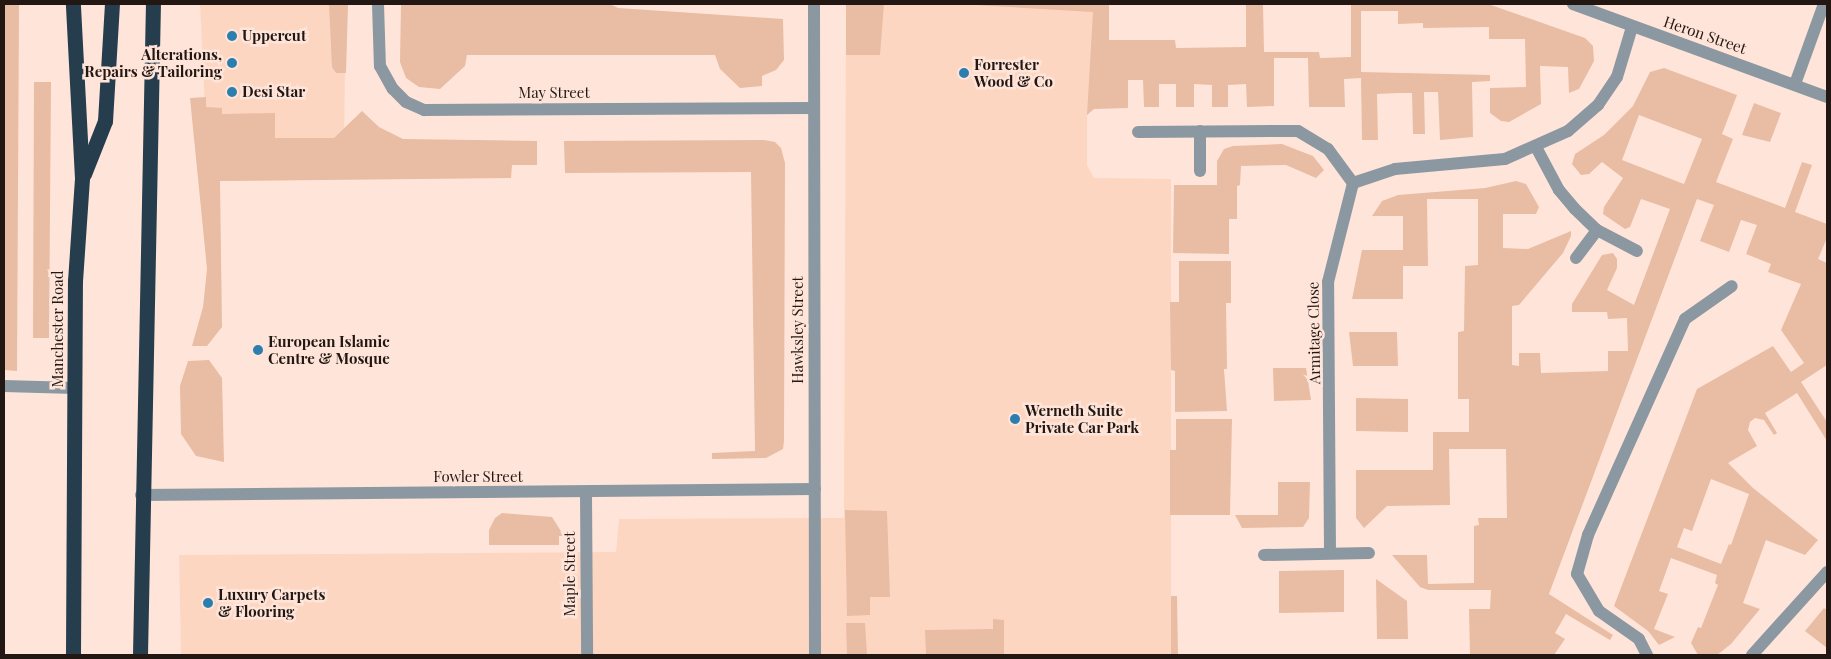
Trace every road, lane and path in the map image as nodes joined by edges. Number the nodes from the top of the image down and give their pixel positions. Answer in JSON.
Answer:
{"nodes":[{"id":1,"x":73,"y":4,"type":"edge"},
{"id":2,"x":112,"y":4,"type":"edge"},
{"id":3,"x":153,"y":4,"type":"edge"},
{"id":4,"x":378,"y":4,"type":"edge"},
{"id":5,"x":814,"y":4,"type":"edge"},
{"id":6,"x":1573,"y":4,"type":"edge"},
{"id":7,"x":1824,"y":4,"type":"edge"},
{"id":8,"x":1632,"y":26,"type":"junction"},
{"id":9,"x":1795,"y":84,"type":"junction"},
{"id":10,"x":1827,"y":97,"type":"edge"},
{"id":11,"x":812,"y":108,"type":"junction"},
{"id":12,"x":1200,"y":131,"type":"junction"},
{"id":13,"x":1138,"y":132,"type":"dead end"},
{"id":14,"x":1536,"y":147,"type":"junction"},
{"id":15,"x":1200,"y":170,"type":"dead end"},
{"id":16,"x":82,"y":178,"type":"junction"},
{"id":17,"x":1353,"y":183,"type":"junction"},
{"id":18,"x":1597,"y":230,"type":"junction"},
{"id":19,"x":1637,"y":251,"type":"dead end"},
{"id":20,"x":1576,"y":258,"type":"dead end"},
{"id":21,"x":1732,"y":286,"type":"dead end"},
{"id":22,"x":4,"y":386,"type":"edge"},
{"id":23,"x":75,"y":388,"type":"junction"},
{"id":24,"x":815,"y":488,"type":"junction"},
{"id":25,"x":586,"y":493,"type":"junction"},
{"id":26,"x":142,"y":495,"type":"junction"},
{"id":27,"x":1330,"y":553,"type":"junction"},
{"id":28,"x":1369,"y":553,"type":"dead end"},
{"id":29,"x":1264,"y":555,"type":"dead end"},
{"id":30,"x":1827,"y":572,"type":"edge"},
{"id":31,"x":73,"y":655,"type":"edge"},
{"id":32,"x":140,"y":655,"type":"edge"},
{"id":33,"x":587,"y":655,"type":"edge"},
{"id":34,"x":815,"y":655,"type":"edge"},
{"id":35,"x":1648,"y":655,"type":"edge"},
{"id":36,"x":1752,"y":655,"type":"edge"}],
"edges":[{"from":1,"to":16,"type":"highway","name":"Manchester Road"},
{"from":2,"to":16,"type":"highway"},
{"from":3,"to":26,"type":"highway"},
{"from":4,"to":11,"type":"street","name":"May Street"},
{"from":5,"to":11,"type":"street","name":"Hawksley Street"},
{"from":6,"to":8,"type":"street","name":"Heron Street"},
{"from":7,"to":9,"type":"street"},
{"from":8,"to":9,"type":"street","name":"Heron Street"},
{"from":8,"to":14,"type":"street"},
{"from":9,"to":10,"type":"street","name":"Heron Street"},
{"from":11,"to":24,"type":"street","name":"Hawksley Street"},
{"from":12,"to":13,"type":"street"},
{"from":12,"to":15,"type":"street"},
{"from":12,"to":17,"type":"street"},
{"from":14,"to":17,"type":"street"},
{"from":14,"to":18,"type":"street"},
{"from":16,"to":23,"type":"highway","name":"Manchester Road"},
{"from":17,"to":27,"type":"street","name":"Armitage Close"},
{"from":18,"to":19,"type":"street"},
{"from":18,"to":20,"type":"street"},
{"from":21,"to":35,"type":"street"},
{"from":22,"to":23,"type":"street"},
{"from":23,"to":31,"type":"highway","name":"Manchester Road"},
{"from":24,"to":25,"type":"street","name":"Fowler Street"},
{"from":24,"to":34,"type":"street","name":"Hawksley Street"},
{"from":25,"to":26,"type":"street","name":"Fowler Street"},
{"from":25,"to":33,"type":"street","name":"Maple Street"},
{"from":26,"to":32,"type":"highway"},
{"from":27,"to":28,"type":"street"},
{"from":27,"to":29,"type":"street"},
{"from":30,"to":36,"type":"street"}]}
